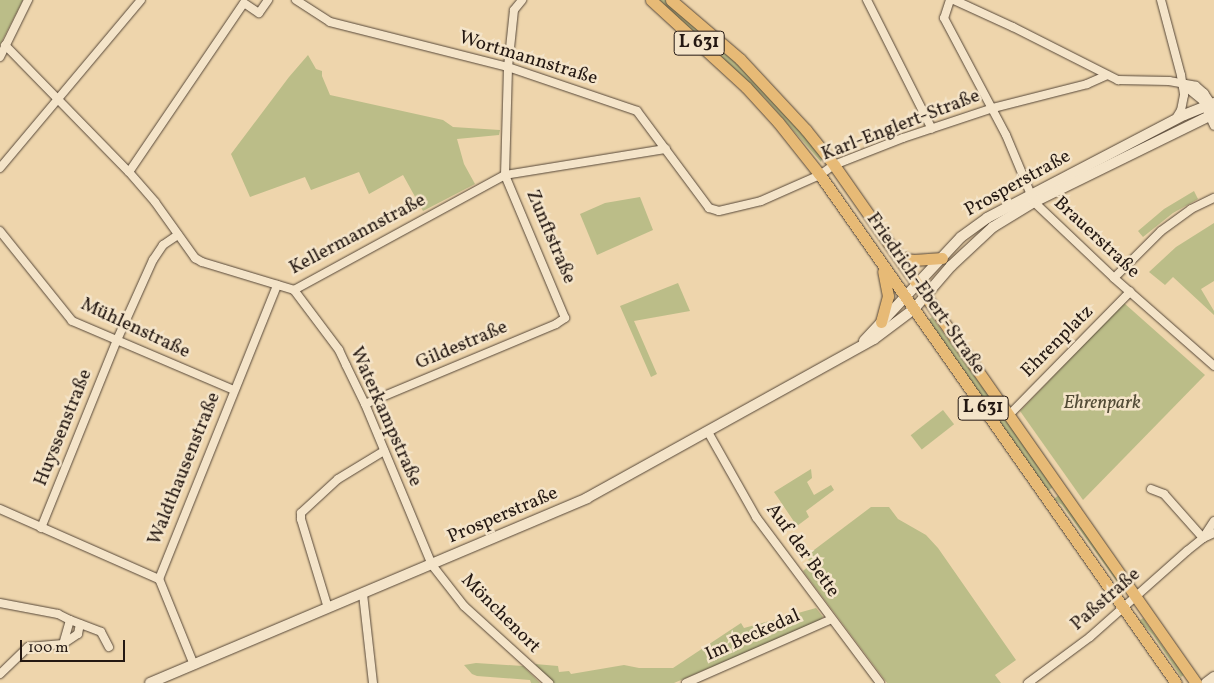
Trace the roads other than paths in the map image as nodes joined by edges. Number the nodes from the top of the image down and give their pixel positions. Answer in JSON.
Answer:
{"nodes":[{"id":1,"x":28,"y":0,"type":"edge"},
{"id":2,"x":141,"y":0,"type":"edge"},
{"id":3,"x":268,"y":0,"type":"edge"},
{"id":4,"x":296,"y":0,"type":"edge"},
{"id":5,"x":522,"y":0,"type":"edge"},
{"id":6,"x":650,"y":0,"type":"edge"},
{"id":7,"x":671,"y":0,"type":"edge"},
{"id":8,"x":867,"y":0,"type":"edge"},
{"id":9,"x":950,"y":0,"type":"edge"},
{"id":10,"x":954,"y":0,"type":"edge"},
{"id":11,"x":1160,"y":0,"type":"edge"},
{"id":12,"x":241,"y":2,"type":"edge"},
{"id":13,"x":964,"y":2,"type":"edge"},
{"id":14,"x":5,"y":45,"type":"junction"},
{"id":15,"x":0,"y":56,"type":"edge"},
{"id":16,"x":508,"y":67,"type":"junction"},
{"id":17,"x":1107,"y":75,"type":"junction"},
{"id":18,"x":1181,"y":82,"type":"junction"},
{"id":19,"x":58,"y":99,"type":"junction"},
{"id":20,"x":993,"y":108,"type":"junction"},
{"id":21,"x":1211,"y":108,"type":"edge"},
{"id":22,"x":1175,"y":120,"type":"junction"},
{"id":23,"x":1214,"y":126,"type":"edge"},
{"id":24,"x":932,"y":129,"type":"junction"},
{"id":25,"x":666,"y":149,"type":"junction"},
{"id":26,"x":834,"y":166,"type":"junction"},
{"id":27,"x":0,"y":168,"type":"edge"},
{"id":28,"x":129,"y":172,"type":"junction"},
{"id":29,"x":505,"y":175,"type":"junction"},
{"id":30,"x":820,"y":175,"type":"junction"},
{"id":31,"x":1032,"y":198,"type":"junction"},
{"id":32,"x":1214,"y":198,"type":"edge"},
{"id":33,"x":709,"y":208,"type":"joint"},
{"id":34,"x":0,"y":231,"type":"edge"},
{"id":35,"x":178,"y":235,"type":"junction"},
{"id":36,"x":896,"y":253,"type":"junction"},
{"id":37,"x":942,"y":258,"type":"junction"},
{"id":38,"x":880,"y":259,"type":"junction"},
{"id":39,"x":1114,"y":278,"type":"junction"},
{"id":40,"x":277,"y":285,"type":"junction"},
{"id":41,"x":918,"y":285,"type":"junction"},
{"id":42,"x":294,"y":290,"type":"junction"},
{"id":43,"x":1130,"y":292,"type":"junction"},
{"id":44,"x":926,"y":296,"type":"junction"},
{"id":45,"x":906,"y":298,"type":"junction"},
{"id":46,"x":914,"y":309,"type":"junction"},
{"id":47,"x":564,"y":313,"type":"joint"},
{"id":48,"x":881,"y":322,"type":"junction"},
{"id":49,"x":117,"y":340,"type":"junction"},
{"id":50,"x":854,"y":350,"type":"junction"},
{"id":51,"x":1214,"y":366,"type":"edge"},
{"id":52,"x":234,"y":390,"type":"junction"},
{"id":53,"x":365,"y":404,"type":"junction"},
{"id":54,"x":1009,"y":415,"type":"junction"},
{"id":55,"x":708,"y":432,"type":"junction"},
{"id":56,"x":384,"y":451,"type":"junction"},
{"id":57,"x":1151,"y":489,"type":"dead end"},
{"id":58,"x":0,"y":510,"type":"edge"},
{"id":59,"x":1214,"y":521,"type":"edge"},
{"id":60,"x":41,"y":528,"type":"junction"},
{"id":61,"x":1214,"y":533,"type":"edge"},
{"id":62,"x":1203,"y":538,"type":"junction"},
{"id":63,"x":432,"y":565,"type":"junction"},
{"id":64,"x":159,"y":579,"type":"junction"},
{"id":65,"x":362,"y":594,"type":"junction"},
{"id":66,"x":1136,"y":596,"type":"junction"},
{"id":67,"x":0,"y":602,"type":"edge"},
{"id":68,"x":1124,"y":607,"type":"junction"},
{"id":69,"x":328,"y":608,"type":"junction"},
{"id":70,"x":832,"y":619,"type":"junction"},
{"id":71,"x":70,"y":620,"type":"junction"},
{"id":72,"x":80,"y":624,"type":"junction"},
{"id":73,"x":63,"y":644,"type":"junction"},
{"id":74,"x":109,"y":647,"type":"dead end"},
{"id":75,"x":194,"y":665,"type":"junction"},
{"id":76,"x":1,"y":670,"type":"edge"},
{"id":77,"x":1214,"y":677,"type":"edge"},
{"id":78,"x":150,"y":683,"type":"edge"},
{"id":79,"x":373,"y":683,"type":"edge"},
{"id":80,"x":549,"y":683,"type":"edge"},
{"id":81,"x":686,"y":683,"type":"edge"},
{"id":82,"x":880,"y":683,"type":"edge"},
{"id":83,"x":1028,"y":683,"type":"edge"},
{"id":84,"x":1176,"y":683,"type":"edge"},
{"id":85,"x":1196,"y":683,"type":"edge"},
{"id":86,"x":1206,"y":683,"type":"edge"}],
"edges":[{"from":1,"to":14,"type":"street"},
{"from":2,"to":19,"type":"street"},
{"from":3,"to":12,"type":"street"},
{"from":4,"to":16,"type":"street","name":"Wortmannstraße"},
{"from":5,"to":16,"type":"street"},
{"from":6,"to":30,"type":"main road","name":"Friedrich-Ebert-Straße","number":"L 631"},
{"from":7,"to":26,"type":"main road","name":"Friedrich-Ebert-Straße","number":"L 631"},
{"from":8,"to":24,"type":"street"},
{"from":9,"to":20,"type":"street","name":"Brauerstraße"},
{"from":10,"to":13,"type":"street"},
{"from":11,"to":18,"type":"street"},
{"from":12,"to":28,"type":"street"},
{"from":13,"to":17,"type":"street"},
{"from":14,"to":15,"type":"street"},
{"from":14,"to":19,"type":"street","name":"Kellermannstraße"},
{"from":16,"to":25,"type":"street","name":"Wortmannstraße"},
{"from":16,"to":29,"type":"street"},
{"from":17,"to":18,"type":"street"},
{"from":17,"to":20,"type":"street","name":"Karl-Englert-Straße"},
{"from":18,"to":21,"type":"street"},
{"from":18,"to":22,"type":"street"},
{"from":19,"to":27,"type":"street"},
{"from":19,"to":28,"type":"street","name":"Kellermannstraße"},
{"from":20,"to":24,"type":"street","name":"Karl-Englert-Straße"},
{"from":20,"to":31,"type":"street","name":"Brauerstraße"},
{"from":21,"to":22,"type":"main road","name":"Prosperstraße"},
{"from":21,"to":23,"type":"street"},
{"from":21,"to":31,"type":"main road","name":"Prosperstraße"},
{"from":22,"to":31,"type":"main road","name":"Prosperstraße"},
{"from":24,"to":26,"type":"street","name":"Karl-Englert-Straße"},
{"from":25,"to":29,"type":"street","name":"Kellermannstraße"},
{"from":25,"to":33,"type":"street","name":"Wortmannstraße"},
{"from":26,"to":30,"type":"street","name":"Karl-Englert-Straße"},
{"from":26,"to":36,"type":"main road","name":"Friedrich-Ebert-Straße","number":"L 631"},
{"from":28,"to":35,"type":"street","name":"Kellermannstraße"},
{"from":29,"to":42,"type":"street","name":"Kellermannstraße"},
{"from":29,"to":47,"type":"street","name":"Zunftstraße"},
{"from":30,"to":33,"type":"street","name":"Karl-Englert-Straße"},
{"from":30,"to":38,"type":"main road","name":"Friedrich-Ebert-Straße","number":"L 631"},
{"from":31,"to":37,"type":"main road","name":"Prosperstraße"},
{"from":31,"to":39,"type":"street","name":"Brauerstraße"},
{"from":31,"to":44,"type":"main road","name":"Prosperstraße"},
{"from":32,"to":39,"type":"street"},
{"from":34,"to":49,"type":"street","name":"Mühlenstraße"},
{"from":35,"to":40,"type":"street","name":"Kellermannstraße"},
{"from":35,"to":49,"type":"street","name":"Huyssenstraße"},
{"from":36,"to":37,"type":"main road"},
{"from":36,"to":41,"type":"main road","name":"Friedrich-Ebert-Straße","number":"L 631"},
{"from":37,"to":41,"type":"main road","name":"Prosperstraße"},
{"from":38,"to":45,"type":"main road","name":"Friedrich-Ebert-Straße","number":"L 631"},
{"from":38,"to":48,"type":"main road"},
{"from":39,"to":43,"type":"street","name":"Brauerstraße"},
{"from":40,"to":42,"type":"street","name":"Kellermannstraße"},
{"from":40,"to":52,"type":"street","name":"Waldthausenstraße"},
{"from":41,"to":44,"type":"main road","name":"Friedrich-Ebert-Straße","number":"L 631"},
{"from":41,"to":45,"type":"main road","name":"Prosperstraße"},
{"from":42,"to":53,"type":"street","name":"Waterkampstraße"},
{"from":43,"to":51,"type":"street","name":"Brauerstraße"},
{"from":43,"to":54,"type":"street","name":"Ehrenplatz"},
{"from":44,"to":46,"type":"main road","name":"Prosperstraße"},
{"from":44,"to":54,"type":"main road","name":"Friedrich-Ebert-Straße","number":"L 631"},
{"from":45,"to":46,"type":"main road","name":"Friedrich-Ebert-Straße","number":"L 631"},
{"from":45,"to":48,"type":"main road","name":"Prosperstraße"},
{"from":46,"to":50,"type":"main road","name":"Prosperstraße"},
{"from":46,"to":68,"type":"main road","name":"Friedrich-Ebert-Straße","number":"L 631"},
{"from":47,"to":53,"type":"street","name":"Gildestraße"},
{"from":48,"to":50,"type":"main road","name":"Prosperstraße"},
{"from":49,"to":52,"type":"street","name":"Mühlenstraße"},
{"from":49,"to":60,"type":"street","name":"Huyssenstraße"},
{"from":50,"to":55,"type":"main road","name":"Prosperstraße"},
{"from":52,"to":64,"type":"street","name":"Waldthausenstraße"},
{"from":53,"to":56,"type":"street","name":"Waterkampstraße"},
{"from":54,"to":66,"type":"main road","name":"Friedrich-Ebert-Straße","number":"L 631"},
{"from":55,"to":63,"type":"main road","name":"Prosperstraße"},
{"from":55,"to":70,"type":"street","name":"Auf der Bette"},
{"from":56,"to":63,"type":"street","name":"Waterkampstraße"},
{"from":56,"to":69,"type":"street"},
{"from":57,"to":62,"type":"street"},
{"from":58,"to":60,"type":"street"},
{"from":59,"to":62,"type":"street","name":"Paßstraße"},
{"from":60,"to":64,"type":"street"},
{"from":61,"to":62,"type":"street","name":"Paßstraße"},
{"from":62,"to":66,"type":"street","name":"Paßstraße"},
{"from":63,"to":65,"type":"main road","name":"Prosperstraße"},
{"from":63,"to":80,"type":"street","name":"Mönchenort"},
{"from":64,"to":75,"type":"street"},
{"from":65,"to":69,"type":"main road","name":"Prosperstraße"},
{"from":65,"to":79,"type":"street"},
{"from":66,"to":68,"type":"street","name":"Paßstraße"},
{"from":66,"to":85,"type":"main road","name":"Friedrich-Ebert-Straße","number":"L 631"},
{"from":67,"to":71,"type":"street"},
{"from":68,"to":83,"type":"street","name":"Paßstraße"},
{"from":68,"to":84,"type":"main road","name":"Friedrich-Ebert-Straße","number":"L 631"},
{"from":69,"to":75,"type":"main road","name":"Prosperstraße"},
{"from":70,"to":81,"type":"street","name":"Im Beckedal"},
{"from":70,"to":82,"type":"street","name":"Auf der Bette"},
{"from":71,"to":72,"type":"street"},
{"from":71,"to":73,"type":"street"},
{"from":72,"to":73,"type":"street"},
{"from":72,"to":74,"type":"street"},
{"from":73,"to":76,"type":"street"},
{"from":75,"to":78,"type":"main road","name":"Prosperstraße"},
{"from":77,"to":86,"type":"main road"}]}
